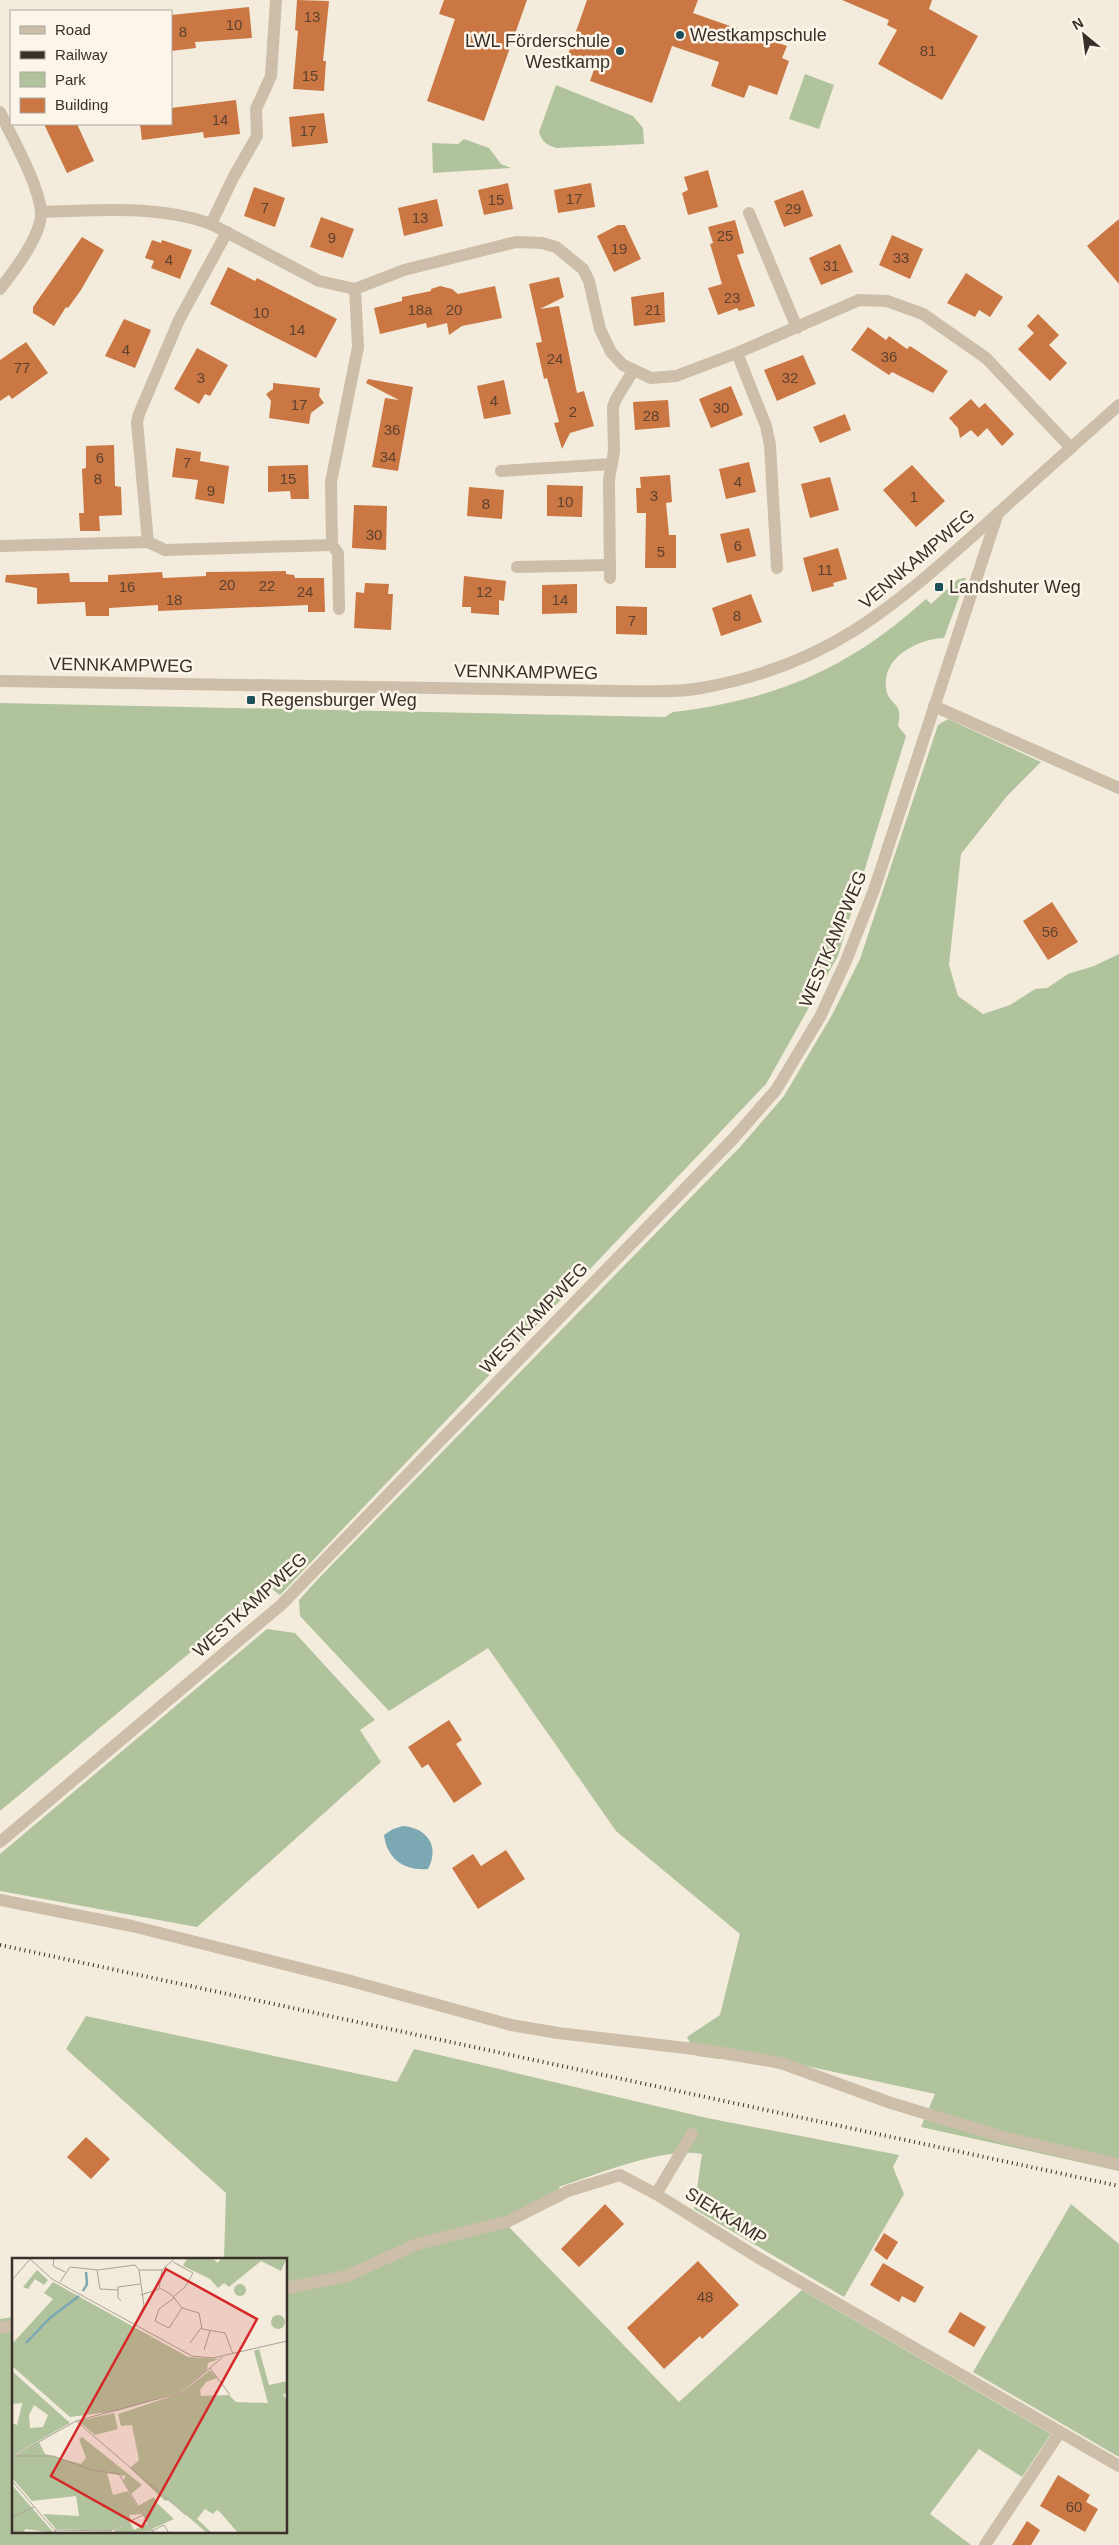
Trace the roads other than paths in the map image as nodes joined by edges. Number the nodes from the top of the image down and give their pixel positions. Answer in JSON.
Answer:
{"nodes":[{"id":1,"x":276,"y":0,"type":"edge"},
{"id":2,"x":0,"y":112,"type":"edge"},
{"id":3,"x":41,"y":212,"type":"junction"},
{"id":4,"x":749,"y":213,"type":"dead end"},
{"id":5,"x":211,"y":224,"type":"junction"},
{"id":6,"x":227,"y":232,"type":"junction"},
{"id":7,"x":0,"y":289,"type":"edge"},
{"id":8,"x":355,"y":290,"type":"junction"},
{"id":9,"x":797,"y":328,"type":"junction"},
{"id":10,"x":737,"y":353,"type":"junction"},
{"id":11,"x":633,"y":370,"type":"junction"},
{"id":12,"x":1119,"y":405,"type":"edge"},
{"id":13,"x":1071,"y":448,"type":"junction"},
{"id":14,"x":612,"y":464,"type":"junction"},
{"id":15,"x":501,"y":471,"type":"dead end"},
{"id":16,"x":998,"y":513,"type":"junction"},
{"id":17,"x":148,"y":542,"type":"junction"},
{"id":18,"x":332,"y":545,"type":"junction"},
{"id":19,"x":0,"y":546,"type":"edge"},
{"id":20,"x":517,"y":567,"type":"dead end"},
{"id":21,"x":777,"y":568,"type":"dead end"},
{"id":22,"x":339,"y":609,"type":"dead end"},
{"id":23,"x":0,"y":681,"type":"edge"},
{"id":24,"x":934,"y":706,"type":"junction"},
{"id":25,"x":1119,"y":788,"type":"edge"},
{"id":26,"x":0,"y":1842,"type":"edge"},
{"id":27,"x":0,"y":1900,"type":"edge"},
{"id":28,"x":692,"y":2134,"type":"dead end"},
{"id":29,"x":1119,"y":2165,"type":"edge"},
{"id":30,"x":656,"y":2194,"type":"junction"},
{"id":31,"x":288,"y":2288,"type":"edge"},
{"id":32,"x":1060,"y":2432,"type":"junction"},
{"id":33,"x":1119,"y":2466,"type":"edge"},
{"id":34,"x":984,"y":2545,"type":"edge"}],
"edges":[{"from":1,"to":5,"type":"street"},
{"from":2,"to":3,"type":"street"},
{"from":3,"to":5,"type":"street"},
{"from":3,"to":7,"type":"street"},
{"from":4,"to":9,"type":"street"},
{"from":5,"to":6,"type":"street"},
{"from":6,"to":8,"type":"street"},
{"from":6,"to":17,"type":"street"},
{"from":8,"to":11,"type":"street"},
{"from":8,"to":18,"type":"street"},
{"from":9,"to":10,"type":"street"},
{"from":9,"to":13,"type":"street"},
{"from":10,"to":11,"type":"street"},
{"from":10,"to":21,"type":"street"},
{"from":11,"to":14,"type":"street"},
{"from":12,"to":13,"type":"street","name":"WESTKAMPWEG"},
{"from":13,"to":16,"type":"street","name":"WESTKAMPWEG"},
{"from":14,"to":15,"type":"street"},
{"from":14,"to":20,"type":"street"},
{"from":16,"to":23,"type":"street","name":"VENNKAMPWEG"},
{"from":16,"to":24,"type":"street","name":"WESTKAMPWEG"},
{"from":17,"to":18,"type":"street"},
{"from":17,"to":19,"type":"street"},
{"from":18,"to":22,"type":"street"},
{"from":24,"to":25,"type":"street"},
{"from":24,"to":26,"type":"street","name":"WESTKAMPWEG"},
{"from":27,"to":29,"type":"street"},
{"from":28,"to":30,"type":"street"},
{"from":30,"to":31,"type":"street","name":"SIEKKAMP"},
{"from":30,"to":32,"type":"street","name":"SIEKKAMP"},
{"from":32,"to":33,"type":"street","name":"SIEKKAMP"},
{"from":32,"to":34,"type":"street"}]}
